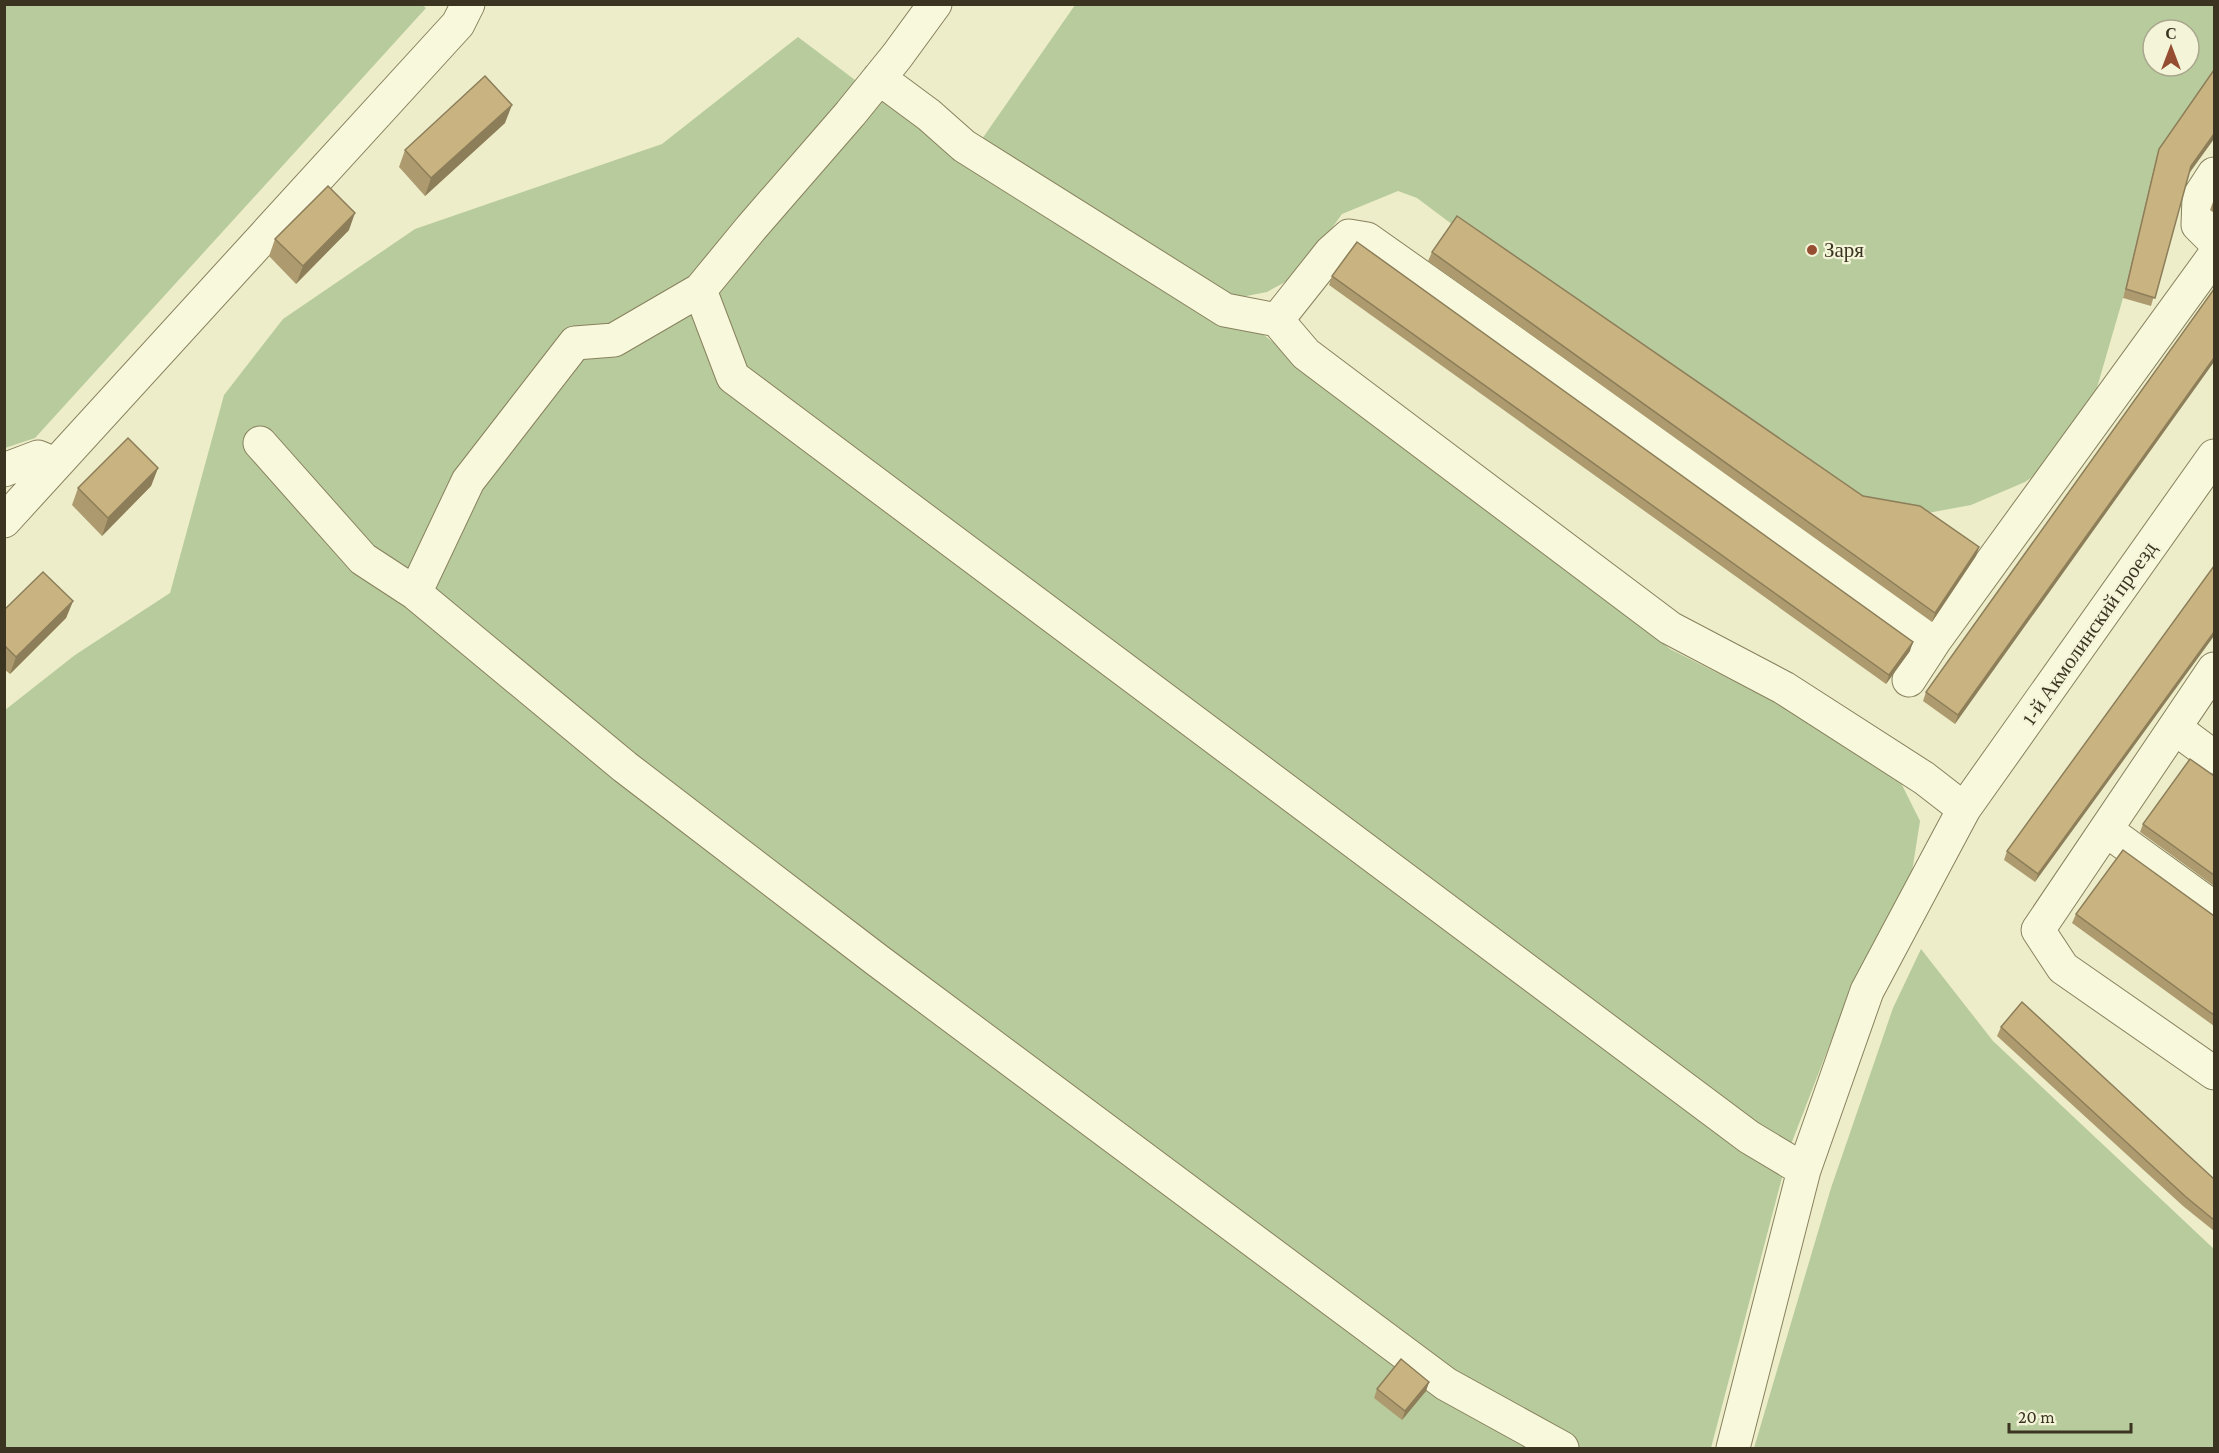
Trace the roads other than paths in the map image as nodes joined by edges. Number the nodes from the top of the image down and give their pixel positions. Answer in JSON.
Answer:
{"nodes":[{"id":1,"x":468,"y":4,"type":"edge"},
{"id":2,"x":935,"y":4,"type":"edge"},
{"id":3,"x":879,"y":78,"type":"junction"},
{"id":4,"x":2214,"y":174,"type":"edge"},
{"id":5,"x":2214,"y":241,"type":"edge"},
{"id":6,"x":2214,"y":256,"type":"edge"},
{"id":7,"x":700,"y":290,"type":"junction"},
{"id":8,"x":1277,"y":320,"type":"junction"},
{"id":9,"x":260,"y":443,"type":"dead end"},
{"id":10,"x":2214,"y":456,"type":"edge"},
{"id":11,"x":55,"y":464,"type":"junction"},
{"id":12,"x":4,"y":470,"type":"edge"},
{"id":13,"x":4,"y":521,"type":"edge"},
{"id":14,"x":415,"y":593,"type":"junction"},
{"id":15,"x":1935,"y":640,"type":"junction"},
{"id":16,"x":2214,"y":669,"type":"edge"},
{"id":17,"x":1909,"y":680,"type":"dead end"},
{"id":18,"x":2175,"y":728,"type":"junction"},
{"id":19,"x":2214,"y":757,"type":"edge"},
{"id":20,"x":1964,"y":809,"type":"junction"},
{"id":21,"x":2106,"y":830,"type":"junction"},
{"id":22,"x":2214,"y":908,"type":"edge"},
{"id":23,"x":2214,"y":1072,"type":"edge"},
{"id":24,"x":1804,"y":1170,"type":"junction"},
{"id":25,"x":1562,"y":1449,"type":"edge"},
{"id":26,"x":1733,"y":1449,"type":"edge"}],
"edges":[{"from":1,"to":11,"type":"street"},
{"from":2,"to":3,"type":"street"},
{"from":3,"to":7,"type":"street"},
{"from":3,"to":8,"type":"street"},
{"from":4,"to":5,"type":"street"},
{"from":6,"to":15,"type":"street"},
{"from":7,"to":14,"type":"street"},
{"from":7,"to":24,"type":"street"},
{"from":8,"to":15,"type":"street"},
{"from":8,"to":20,"type":"street"},
{"from":9,"to":14,"type":"street"},
{"from":10,"to":20,"type":"street","name":"1-й Акмолинский проезд"},
{"from":11,"to":12,"type":"street"},
{"from":11,"to":13,"type":"street"},
{"from":14,"to":25,"type":"street"},
{"from":15,"to":17,"type":"street"},
{"from":16,"to":18,"type":"street"},
{"from":18,"to":19,"type":"street"},
{"from":18,"to":21,"type":"street"},
{"from":20,"to":24,"type":"street","name":"1-й Акмолинский проезд"},
{"from":21,"to":22,"type":"street"},
{"from":21,"to":23,"type":"street"},
{"from":24,"to":26,"type":"street","name":"1-й Акмолинский проезд"}]}
